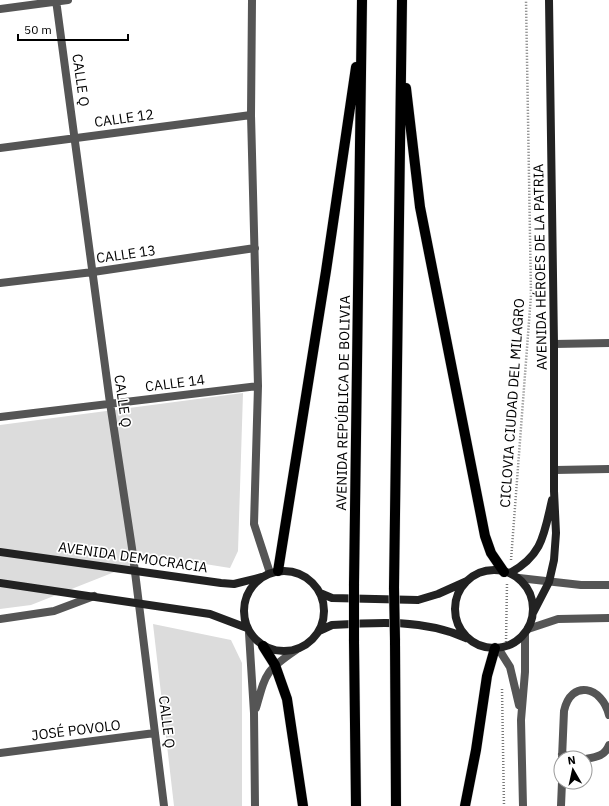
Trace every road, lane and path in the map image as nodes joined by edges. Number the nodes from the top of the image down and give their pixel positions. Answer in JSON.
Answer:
{"nodes":[{"id":1,"x":68,"y":0,"type":"edge"},
{"id":2,"x":252,"y":0,"type":"edge"},
{"id":3,"x":362,"y":0,"type":"edge"},
{"id":4,"x":402,"y":0,"type":"edge"},
{"id":5,"x":526,"y":0,"type":"edge"},
{"id":6,"x":549,"y":0,"type":"edge"},
{"id":7,"x":56,"y":1,"type":"edge"},
{"id":8,"x":0,"y":9,"type":"edge"},
{"id":9,"x":362,"y":26,"type":"junction"},
{"id":10,"x":401,"y":47,"type":"junction"},
{"id":11,"x":251,"y":115,"type":"junction"},
{"id":12,"x":76,"y":138,"type":"junction"},
{"id":13,"x":0,"y":148,"type":"edge"},
{"id":14,"x":255,"y":248,"type":"junction"},
{"id":15,"x":93,"y":272,"type":"junction"},
{"id":16,"x":0,"y":284,"type":"edge"},
{"id":17,"x":609,"y":343,"type":"edge"},
{"id":18,"x":554,"y":344,"type":"junction"},
{"id":19,"x":258,"y":386,"type":"junction"},
{"id":20,"x":110,"y":403,"type":"junction"},
{"id":21,"x":0,"y":417,"type":"edge"},
{"id":22,"x":609,"y":469,"type":"edge"},
{"id":23,"x":555,"y":470,"type":"junction"},
{"id":24,"x":554,"y":492,"type":"junction"},
{"id":25,"x":0,"y":552,"type":"edge"},
{"id":26,"x":135,"y":570,"type":"junction"},
{"id":27,"x":507,"y":573,"type":"junction"},
{"id":28,"x":270,"y":574,"type":"junction"},
{"id":29,"x":519,"y":578,"type":"junction"},
{"id":30,"x":469,"y":580,"type":"junction"},
{"id":31,"x":549,"y":582,"type":"junction"},
{"id":32,"x":0,"y":583,"type":"edge"},
{"id":33,"x":609,"y":585,"type":"edge"},
{"id":34,"x":320,"y":594,"type":"junction"},
{"id":35,"x":95,"y":596,"type":"junction"},
{"id":36,"x":140,"y":605,"type":"junction"},
{"id":37,"x":533,"y":613,"type":"junction"},
{"id":38,"x":609,"y":618,"type":"edge"},
{"id":39,"x":0,"y":619,"type":"edge"},
{"id":40,"x":248,"y":630,"type":"junction"},
{"id":41,"x":319,"y":631,"type":"junction"},
{"id":42,"x":526,"y":631,"type":"junction"},
{"id":43,"x":467,"y":638,"type":"junction"},
{"id":44,"x":263,"y":646,"type":"junction"},
{"id":45,"x":500,"y":648,"type":"junction"},
{"id":46,"x":296,"y":650,"type":"junction"},
{"id":47,"x":275,"y":664,"type":"junction"},
{"id":48,"x":503,"y":684,"type":"dead end"},
{"id":49,"x":254,"y":713,"type":"junction"},
{"id":50,"x":609,"y":715,"type":"edge"},
{"id":51,"x":522,"y":720,"type":"junction"},
{"id":52,"x":155,"y":733,"type":"junction"},
{"id":53,"x":609,"y":745,"type":"edge"},
{"id":54,"x":562,"y":750,"type":"edge"},
{"id":55,"x":0,"y":753,"type":"edge"},
{"id":56,"x":593,"y":757,"type":"edge"},
{"id":57,"x":562,"y":790,"type":"edge"},
{"id":58,"x":164,"y":806,"type":"edge"},
{"id":59,"x":255,"y":806,"type":"edge"},
{"id":60,"x":303,"y":806,"type":"edge"},
{"id":61,"x":356,"y":806,"type":"edge"},
{"id":62,"x":396,"y":806,"type":"edge"},
{"id":63,"x":465,"y":806,"type":"edge"},
{"id":64,"x":504,"y":806,"type":"edge"},
{"id":65,"x":523,"y":806,"type":"edge"},
{"id":66,"x":561,"y":806,"type":"edge"}],
"edges":[{"from":1,"to":7,"type":"street"},
{"from":2,"to":11,"type":"street"},
{"from":3,"to":9,"type":"main road","name":"AVENIDA REPÚBLICA DE BOLIVIA"},
{"from":4,"to":10,"type":"main road"},
{"from":5,"to":27,"type":"path","name":"CICLOVIA CIUDAD DEL MILAGRO"},
{"from":6,"to":18,"type":"main road","name":"AVENIDA HÉROES DE LA PATRIA"},
{"from":7,"to":8,"type":"street"},
{"from":7,"to":12,"type":"street","name":"CALLE Q"},
{"from":9,"to":28,"type":"main road"},
{"from":9,"to":61,"type":"main road","name":"AVENIDA REPÚBLICA DE BOLIVIA","bridge":true},
{"from":10,"to":27,"type":"main road"},
{"from":10,"to":62,"type":"main road","bridge":true},
{"from":11,"to":12,"type":"street","name":"CALLE 12"},
{"from":11,"to":14,"type":"street"},
{"from":12,"to":13,"type":"street","name":"CALLE 12"},
{"from":12,"to":15,"type":"street","name":"CALLE Q"},
{"from":14,"to":15,"type":"street","name":"CALLE 13"},
{"from":14,"to":19,"type":"street"},
{"from":15,"to":16,"type":"street","name":"CALLE 13"},
{"from":15,"to":20,"type":"street","name":"CALLE Q"},
{"from":17,"to":18,"type":"street"},
{"from":18,"to":23,"type":"main road","name":"AVENIDA HÉROES DE LA PATRIA"},
{"from":19,"to":20,"type":"street","name":"CALLE 14"},
{"from":19,"to":28,"type":"street"},
{"from":20,"to":21,"type":"street","name":"CALLE 14"},
{"from":20,"to":26,"type":"street","name":"CALLE Q"},
{"from":22,"to":23,"type":"street"},
{"from":23,"to":24,"type":"main road","name":"AVENIDA HÉROES DE LA PATRIA"},
{"from":24,"to":27,"type":"main road"},
{"from":24,"to":31,"type":"main road","name":"AVENIDA HÉROES DE LA PATRIA"},
{"from":25,"to":26,"type":"main road","name":"AVENIDA DEMOCRACIA"},
{"from":26,"to":28,"type":"main road","name":"AVENIDA DEMOCRACIA"},
{"from":26,"to":36,"type":"street","name":"CALLE Q"},
{"from":27,"to":29,"type":"main road"},
{"from":27,"to":30,"type":"main road"},
{"from":27,"to":45,"type":"path","name":"CICLOVIA CIUDAD DEL MILAGRO"},
{"from":28,"to":34,"type":"main road"},
{"from":28,"to":40,"type":"main road"},
{"from":29,"to":31,"type":"street"},
{"from":29,"to":37,"type":"main road"},
{"from":30,"to":34,"type":"main road"},
{"from":30,"to":43,"type":"main road"},
{"from":31,"to":33,"type":"street"},
{"from":31,"to":37,"type":"main road","name":"AVENIDA HÉROES DE LA PATRIA"},
{"from":32,"to":35,"type":"main road"},
{"from":34,"to":41,"type":"main road"},
{"from":35,"to":36,"type":"main road"},
{"from":35,"to":39,"type":"street"},
{"from":36,"to":40,"type":"main road"},
{"from":36,"to":52,"type":"street","name":"CALLE Q"},
{"from":37,"to":42,"type":"main road","name":"AVENIDA HÉROES DE LA PATRIA"},
{"from":38,"to":42,"type":"street"},
{"from":40,"to":44,"type":"main road"},
{"from":40,"to":49,"type":"street"},
{"from":41,"to":43,"type":"main road"},
{"from":41,"to":46,"type":"main road"},
{"from":42,"to":45,"type":"main road"},
{"from":42,"to":51,"type":"street"},
{"from":43,"to":45,"type":"main road"},
{"from":44,"to":46,"type":"main road"},
{"from":44,"to":47,"type":"main road"},
{"from":45,"to":51,"type":"street"},
{"from":45,"to":63,"type":"main road"},
{"from":46,"to":47,"type":"street"},
{"from":47,"to":49,"type":"street"},
{"from":47,"to":60,"type":"main road"},
{"from":48,"to":64,"type":"path"},
{"from":49,"to":59,"type":"street"},
{"from":50,"to":54,"type":"street"},
{"from":51,"to":65,"type":"street"},
{"from":52,"to":55,"type":"street","name":"JOSÉ POVOLO"},
{"from":52,"to":58,"type":"street","name":"CALLE Q"},
{"from":53,"to":56,"type":"street"},
{"from":57,"to":66,"type":"street"}]}
